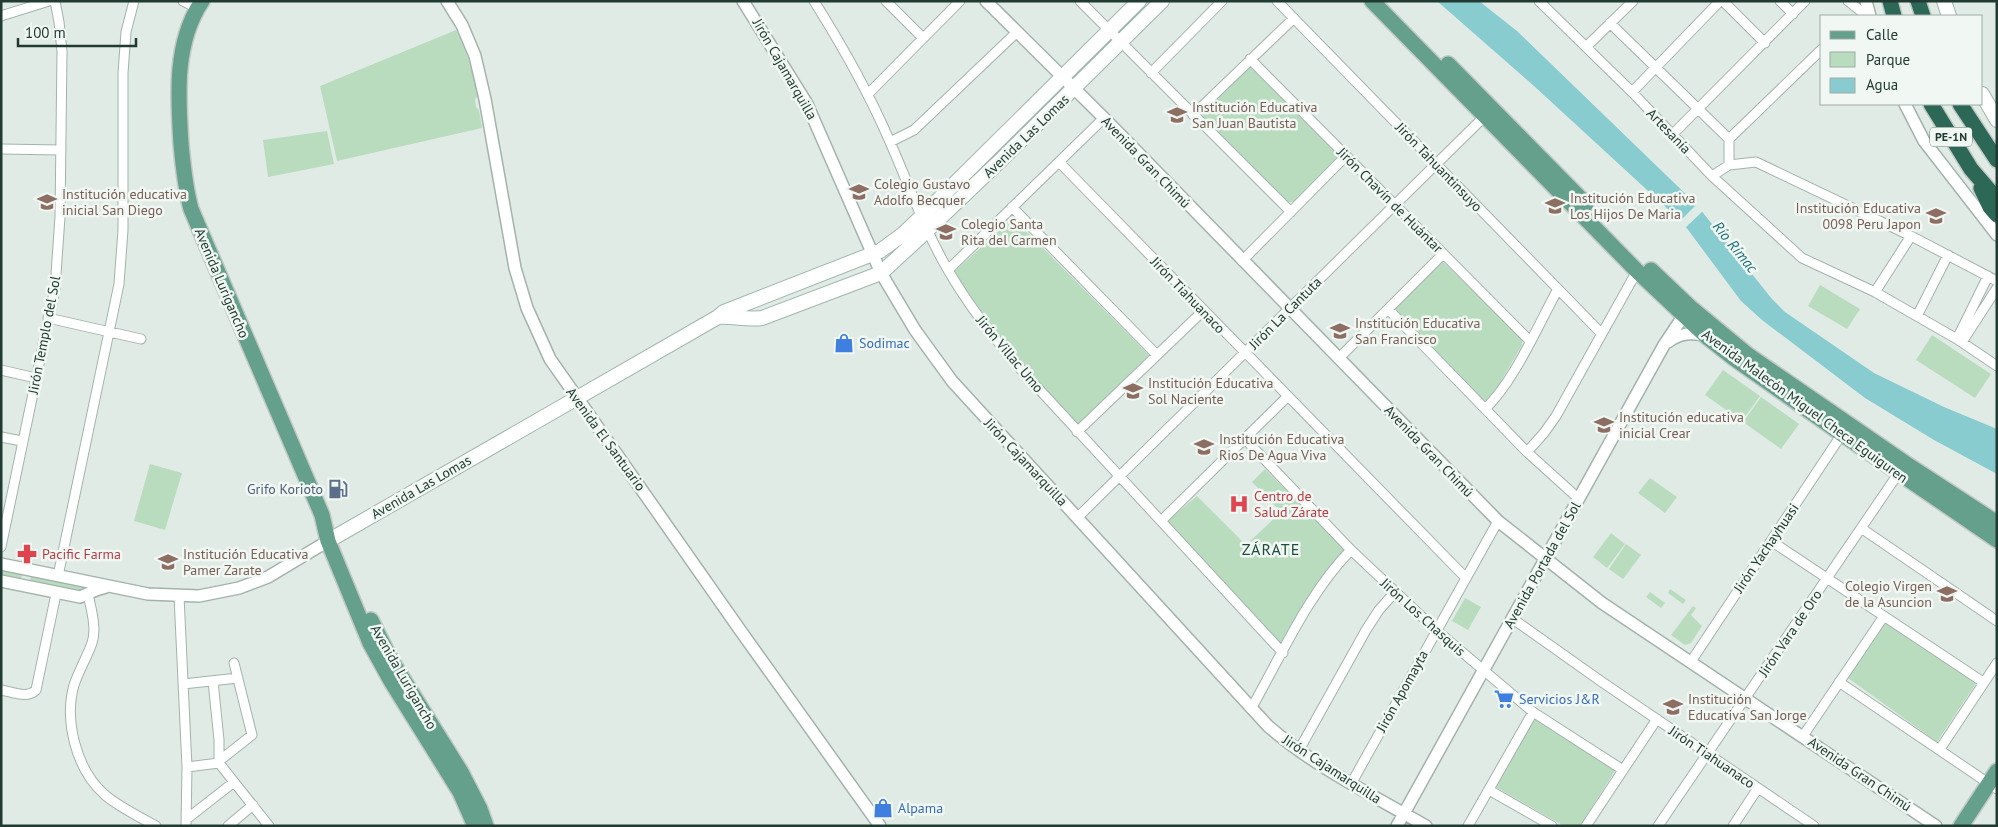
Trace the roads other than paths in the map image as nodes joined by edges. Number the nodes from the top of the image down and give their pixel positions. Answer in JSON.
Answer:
{"nodes":[{"id":1,"x":49,"y":1,"type":"edge"},
{"id":2,"x":55,"y":1,"type":"edge"},
{"id":3,"x":134,"y":1,"type":"edge"},
{"id":4,"x":183,"y":1,"type":"edge"},
{"id":5,"x":447,"y":1,"type":"edge"},
{"id":6,"x":743,"y":1,"type":"edge"},
{"id":7,"x":814,"y":1,"type":"edge"},
{"id":8,"x":886,"y":1,"type":"edge"},
{"id":9,"x":960,"y":1,"type":"edge"},
{"id":10,"x":986,"y":1,"type":"edge"},
{"id":11,"x":1080,"y":1,"type":"edge"},
{"id":12,"x":1139,"y":1,"type":"edge"},
{"id":13,"x":1162,"y":1,"type":"edge"},
{"id":14,"x":1222,"y":1,"type":"edge"},
{"id":15,"x":1277,"y":1,"type":"edge"},
{"id":16,"x":1372,"y":1,"type":"edge"},
{"id":17,"x":1386,"y":1,"type":"edge"},
{"id":18,"x":1539,"y":1,"type":"edge"},
{"id":19,"x":1633,"y":1,"type":"edge"},
{"id":20,"x":1722,"y":1,"type":"edge"},
{"id":21,"x":1780,"y":1,"type":"edge"},
{"id":22,"x":1805,"y":1,"type":"edge"},
{"id":23,"x":1848,"y":1,"type":"edge"},
{"id":24,"x":1890,"y":1,"type":"edge"},
{"id":25,"x":1944,"y":1,"type":"edge"},
{"id":26,"x":200,"y":5,"type":"edge"},
{"id":27,"x":1864,"y":12,"type":"edge"},
{"id":28,"x":1793,"y":14,"type":"junction"},
{"id":29,"x":1894,"y":15,"type":"edge"},
{"id":30,"x":1948,"y":15,"type":"edge"},
{"id":31,"x":1,"y":16,"type":"edge"},
{"id":32,"x":1294,"y":18,"type":"junction"},
{"id":33,"x":1610,"y":24,"type":"junction"},
{"id":34,"x":1109,"y":31,"type":"junction"},
{"id":35,"x":1017,"y":32,"type":"junction"},
{"id":36,"x":923,"y":38,"type":"junction"},
{"id":37,"x":1121,"y":42,"type":"junction"},
{"id":38,"x":1765,"y":43,"type":"junction"},
{"id":39,"x":1586,"y":47,"type":"junction"},
{"id":40,"x":1820,"y":51,"type":"edge"},
{"id":41,"x":1250,"y":60,"type":"junction"},
{"id":42,"x":1654,"y":68,"type":"junction"},
{"id":43,"x":1151,"y":73,"type":"junction"},
{"id":44,"x":1062,"y":78,"type":"junction"},
{"id":45,"x":1074,"y":89,"type":"junction"},
{"id":46,"x":1632,"y":92,"type":"junction"},
{"id":47,"x":868,"y":94,"type":"junction"},
{"id":48,"x":1983,"y":96,"type":"edge"},
{"id":49,"x":1906,"y":105,"type":"edge"},
{"id":50,"x":1932,"y":105,"type":"edge"},
{"id":51,"x":1961,"y":105,"type":"edge"},
{"id":52,"x":1698,"y":110,"type":"junction"},
{"id":53,"x":1489,"y":112,"type":"junction"},
{"id":54,"x":1193,"y":114,"type":"junction"},
{"id":55,"x":1104,"y":118,"type":"junction"},
{"id":56,"x":1997,"y":120,"type":"edge"},
{"id":57,"x":1674,"y":134,"type":"junction"},
{"id":58,"x":1729,"y":139,"type":"junction"},
{"id":59,"x":890,"y":142,"type":"junction"},
{"id":60,"x":1,"y":149,"type":"edge"},
{"id":61,"x":61,"y":150,"type":"junction"},
{"id":62,"x":1346,"y":156,"type":"junction"},
{"id":63,"x":1996,"y":159,"type":"edge"},
{"id":64,"x":1058,"y":162,"type":"junction"},
{"id":65,"x":1436,"y":164,"type":"junction"},
{"id":66,"x":1729,"y":165,"type":"junction"},
{"id":67,"x":1971,"y":169,"type":"junction"},
{"id":68,"x":1712,"y":176,"type":"junction"},
{"id":69,"x":1997,"y":199,"type":"edge"},
{"id":70,"x":1394,"y":205,"type":"junction"},
{"id":71,"x":1012,"y":207,"type":"junction"},
{"id":72,"x":1291,"y":212,"type":"junction"},
{"id":73,"x":1997,"y":215,"type":"edge"},
{"id":74,"x":921,"y":217,"type":"junction"},
{"id":75,"x":928,"y":231,"type":"junction"},
{"id":76,"x":1997,"y":235,"type":"edge"},
{"id":77,"x":1911,"y":236,"type":"junction"},
{"id":78,"x":1443,"y":254,"type":"junction"},
{"id":79,"x":872,"y":255,"type":"junction"},
{"id":80,"x":1948,"y":255,"type":"junction"},
{"id":81,"x":1242,"y":261,"type":"junction"},
{"id":82,"x":841,"y":268,"type":"junction"},
{"id":83,"x":948,"y":270,"type":"junction"},
{"id":84,"x":1637,"y":271,"type":"junction"},
{"id":85,"x":880,"y":273,"type":"junction"},
{"id":86,"x":1988,"y":276,"type":"junction"},
{"id":87,"x":1997,"y":281,"type":"edge"},
{"id":88,"x":848,"y":284,"type":"junction"},
{"id":89,"x":1997,"y":288,"type":"edge"},
{"id":90,"x":1558,"y":289,"type":"junction"},
{"id":91,"x":1875,"y":292,"type":"junction"},
{"id":92,"x":1289,"y":309,"type":"junction"},
{"id":93,"x":1388,"y":309,"type":"junction"},
{"id":94,"x":1204,"y":310,"type":"junction"},
{"id":95,"x":1686,"y":311,"type":"junction"},
{"id":96,"x":1917,"y":316,"type":"junction"},
{"id":97,"x":718,"y":317,"type":"junction"},
{"id":98,"x":48,"y":318,"type":"junction"},
{"id":99,"x":110,"y":332,"type":"junction"},
{"id":100,"x":1601,"y":333,"type":"junction"},
{"id":101,"x":1707,"y":336,"type":"junction"},
{"id":102,"x":141,"y":339,"type":"dead end"},
{"id":103,"x":1530,"y":341,"type":"junction"},
{"id":104,"x":1959,"y":341,"type":"junction"},
{"id":105,"x":1664,"y":344,"type":"junction"},
{"id":106,"x":1245,"y":352,"type":"junction"},
{"id":107,"x":1157,"y":355,"type":"junction"},
{"id":108,"x":1339,"y":358,"type":"junction"},
{"id":109,"x":1997,"y":366,"type":"edge"},
{"id":110,"x":1,"y":370,"type":"edge"},
{"id":111,"x":36,"y":378,"type":"junction"},
{"id":112,"x":1288,"y":396,"type":"junction"},
{"id":113,"x":577,"y":397,"type":"junction"},
{"id":114,"x":1484,"y":410,"type":"junction"},
{"id":115,"x":1078,"y":432,"type":"junction"},
{"id":116,"x":1842,"y":434,"type":"junction"},
{"id":117,"x":1,"y":437,"type":"edge"},
{"id":118,"x":1245,"y":439,"type":"junction"},
{"id":119,"x":22,"y":441,"type":"junction"},
{"id":120,"x":1527,"y":452,"type":"junction"},
{"id":121,"x":1901,"y":468,"type":"junction"},
{"id":122,"x":1119,"y":476,"type":"junction"},
{"id":123,"x":1,"y":498,"type":"edge"},
{"id":124,"x":1579,"y":498,"type":"junction"},
{"id":125,"x":11,"y":500,"type":"junction"},
{"id":126,"x":1077,"y":518,"type":"junction"},
{"id":127,"x":1161,"y":521,"type":"junction"},
{"id":128,"x":1498,"y":521,"type":"junction"},
{"id":129,"x":1997,"y":523,"type":"edge"},
{"id":130,"x":1861,"y":528,"type":"junction"},
{"id":131,"x":329,"y":534,"type":"junction"},
{"id":132,"x":1997,"y":540,"type":"edge"},
{"id":133,"x":1771,"y":541,"type":"junction"},
{"id":134,"x":1,"y":547,"type":"edge"},
{"id":135,"x":1351,"y":550,"type":"junction"},
{"id":136,"x":1546,"y":560,"type":"junction"},
{"id":137,"x":1,"y":564,"type":"edge"},
{"id":138,"x":29,"y":570,"type":"junction"},
{"id":139,"x":58,"y":576,"type":"junction"},
{"id":140,"x":1465,"y":577,"type":"junction"},
{"id":141,"x":1828,"y":578,"type":"junction"},
{"id":142,"x":1,"y":581,"type":"edge"},
{"id":143,"x":26,"y":586,"type":"junction"},
{"id":144,"x":108,"y":587,"type":"junction"},
{"id":145,"x":1395,"y":592,"type":"junction"},
{"id":146,"x":56,"y":594,"type":"junction"},
{"id":147,"x":88,"y":594,"type":"junction"},
{"id":148,"x":179,"y":596,"type":"junction"},
{"id":149,"x":1884,"y":616,"type":"junction"},
{"id":150,"x":1513,"y":618,"type":"junction"},
{"id":151,"x":1997,"y":621,"type":"edge"},
{"id":152,"x":1436,"y":630,"type":"junction"},
{"id":153,"x":1282,"y":653,"type":"junction"},
{"id":154,"x":234,"y":663,"type":"dead end"},
{"id":155,"x":1690,"y":663,"type":"junction"},
{"id":156,"x":1997,"y":663,"type":"edge"},
{"id":157,"x":1483,"y":672,"type":"junction"},
{"id":158,"x":238,"y":678,"type":"junction"},
{"id":159,"x":213,"y":681,"type":"junction"},
{"id":160,"x":1839,"y":682,"type":"junction"},
{"id":161,"x":1984,"y":682,"type":"junction"},
{"id":162,"x":183,"y":684,"type":"junction"},
{"id":163,"x":1,"y":690,"type":"edge"},
{"id":164,"x":1745,"y":699,"type":"junction"},
{"id":165,"x":1251,"y":709,"type":"junction"},
{"id":166,"x":1534,"y":712,"type":"junction"},
{"id":167,"x":1657,"y":720,"type":"junction"},
{"id":168,"x":431,"y":733,"type":"junction"},
{"id":169,"x":1803,"y":736,"type":"junction"},
{"id":170,"x":1940,"y":749,"type":"junction"},
{"id":171,"x":1299,"y":750,"type":"junction"},
{"id":172,"x":1708,"y":753,"type":"junction"},
{"id":173,"x":219,"y":762,"type":"junction"},
{"id":174,"x":186,"y":767,"type":"junction"},
{"id":175,"x":1623,"y":770,"type":"junction"},
{"id":176,"x":1994,"y":781,"type":"edge"},
{"id":177,"x":234,"y":782,"type":"junction"},
{"id":178,"x":1351,"y":784,"type":"junction"},
{"id":179,"x":1758,"y":788,"type":"junction"},
{"id":180,"x":1489,"y":790,"type":"junction"},
{"id":181,"x":252,"y":805,"type":"junction"},
{"id":182,"x":1404,"y":814,"type":"junction"},
{"id":183,"x":187,"y":822,"type":"edge"},
{"id":184,"x":156,"y":826,"type":"edge"},
{"id":185,"x":228,"y":826,"type":"edge"},
{"id":186,"x":269,"y":826,"type":"edge"},
{"id":187,"x":475,"y":826,"type":"edge"},
{"id":188,"x":486,"y":826,"type":"edge"},
{"id":189,"x":880,"y":826,"type":"edge"},
{"id":190,"x":1397,"y":826,"type":"edge"},
{"id":191,"x":1426,"y":826,"type":"edge"},
{"id":192,"x":1468,"y":826,"type":"edge"},
{"id":193,"x":1552,"y":826,"type":"edge"},
{"id":194,"x":1586,"y":826,"type":"edge"},
{"id":195,"x":1658,"y":826,"type":"edge"},
{"id":196,"x":1733,"y":826,"type":"edge"},
{"id":197,"x":1814,"y":826,"type":"edge"},
{"id":198,"x":1936,"y":826,"type":"edge"},
{"id":199,"x":1961,"y":826,"type":"edge"}],
"edges":[{"from":1,"to":31,"type":"street"},
{"from":2,"to":61,"type":"street","name":"Jirón Templo del Sol"},
{"from":3,"to":99,"type":"street"},
{"from":4,"to":26,"type":"street"},
{"from":5,"to":113,"type":"street","name":"Avenida El Santuario"},
{"from":6,"to":79,"type":"street","name":"Jirón Cajamarquilla"},
{"from":7,"to":47,"type":"street","name":"Jirón Villac Umo"},
{"from":8,"to":36,"type":"street"},
{"from":9,"to":36,"type":"street"},
{"from":10,"to":35,"type":"street","name":"Avenida Gran Chimú"},
{"from":11,"to":34,"type":"street"},
{"from":12,"to":34,"type":"main road","name":"Avenida Las Lomas"},
{"from":13,"to":37,"type":"main road","name":"Avenida Las Lomas"},
{"from":14,"to":43,"type":"street"},
{"from":15,"to":32,"type":"street","name":"Jirón Tahuantinsuyo"},
{"from":16,"to":53,"type":"main road","name":"Avenida Malecón Miguel Checa Eguiguren"},
{"from":17,"to":53,"type":"main road","name":"Avenida Malecón Miguel Checa Eguiguren"},
{"from":18,"to":39,"type":"street","name":"Artesanía"},
{"from":19,"to":33,"type":"street"},
{"from":20,"to":38,"type":"street"},
{"from":20,"to":42,"type":"street"},
{"from":21,"to":28,"type":"street"},
{"from":22,"to":28,"type":"street"},
{"from":23,"to":27,"type":"street"},
{"from":24,"to":29,"type":"highway"},
{"from":25,"to":30,"type":"main road"},
{"from":26,"to":131,"type":"main road","name":"Avenida Lurigancho"},
{"from":28,"to":38,"type":"street"},
{"from":32,"to":41,"type":"street"},
{"from":32,"to":65,"type":"street","name":"Jirón Tahuantinsuyo"},
{"from":33,"to":39,"type":"street"},
{"from":33,"to":42,"type":"street"},
{"from":34,"to":37,"type":"street"},
{"from":34,"to":44,"type":"main road","name":"Avenida Las Lomas"},
{"from":35,"to":44,"type":"street","name":"Avenida Gran Chimú"},
{"from":35,"to":59,"type":"street"},
{"from":36,"to":47,"type":"street"},
{"from":37,"to":43,"type":"street"},
{"from":37,"to":45,"type":"main road","name":"Avenida Las Lomas"},
{"from":38,"to":52,"type":"street"},
{"from":39,"to":46,"type":"street","name":"Artesanía"},
{"from":40,"to":58,"type":"street"},
{"from":41,"to":54,"type":"street"},
{"from":41,"to":62,"type":"street","name":"Jirón Chavín de Huántar"},
{"from":42,"to":46,"type":"street"},
{"from":42,"to":52,"type":"street"},
{"from":43,"to":54,"type":"street"},
{"from":44,"to":45,"type":"street","name":"Avenida Gran Chimú"},
{"from":44,"to":74,"type":"main road","name":"Avenida Las Lomas"},
{"from":45,"to":55,"type":"street","name":"Avenida Gran Chimú"},
{"from":45,"to":75,"type":"main road","name":"Avenida Las Lomas"},
{"from":46,"to":57,"type":"street","name":"Artesanía"},
{"from":47,"to":59,"type":"street","name":"Jirón Villac Umo"},
{"from":48,"to":56,"type":"main road"},
{"from":49,"to":76,"type":"street"},
{"from":50,"to":67,"type":"highway","number":"PE-1N"},
{"from":51,"to":63,"type":"highway","number":"PE-1N"},
{"from":52,"to":57,"type":"street"},
{"from":52,"to":58,"type":"street"},
{"from":53,"to":65,"type":"street","name":"Jirón La Cantuta"},
{"from":53,"to":84,"type":"main road","name":"Avenida Malecón Miguel Checa Eguiguren"},
{"from":53,"to":95,"type":"main road","name":"Avenida Malecón Miguel Checa Eguiguren"},
{"from":54,"to":72,"type":"street"},
{"from":55,"to":64,"type":"street"},
{"from":55,"to":81,"type":"street","name":"Avenida Gran Chimú"},
{"from":57,"to":68,"type":"street","name":"Artesanía"},
{"from":58,"to":66,"type":"street"},
{"from":59,"to":74,"type":"street","name":"Jirón Villac Umo"},
{"from":60,"to":61,"type":"street"},
{"from":61,"to":98,"type":"street","name":"Jirón Templo del Sol"},
{"from":62,"to":70,"type":"street","name":"Jirón Chavín de Huántar"},
{"from":62,"to":72,"type":"street"},
{"from":64,"to":71,"type":"street"},
{"from":64,"to":94,"type":"street","name":"Jirón Tiahuanaco"},
{"from":65,"to":70,"type":"street","name":"Jirón La Cantuta"},
{"from":65,"to":90,"type":"street","name":"Jirón Tahuantinsuyo"},
{"from":66,"to":68,"type":"street"},
{"from":66,"to":77,"type":"street"},
{"from":67,"to":69,"type":"highway","number":"PE-1N"},
{"from":67,"to":73,"type":"highway"},
{"from":68,"to":91,"type":"street","name":"Artesanía"},
{"from":70,"to":78,"type":"street","name":"Jirón Chavín de Huántar"},
{"from":70,"to":92,"type":"street","name":"Jirón La Cantuta"},
{"from":71,"to":83,"type":"street"},
{"from":71,"to":107,"type":"street"},
{"from":72,"to":81,"type":"street"},
{"from":74,"to":75,"type":"street","name":"Jirón Villac Umo"},
{"from":74,"to":79,"type":"main road","name":"Avenida Las Lomas"},
{"from":75,"to":83,"type":"street","name":"Jirón Villac Umo"},
{"from":75,"to":85,"type":"main road","name":"Avenida Las Lomas"},
{"from":77,"to":80,"type":"street"},
{"from":77,"to":91,"type":"street"},
{"from":78,"to":93,"type":"street"},
{"from":78,"to":103,"type":"street","name":"Jirón Chavín de Huántar"},
{"from":79,"to":82,"type":"main road","name":"Avenida Las Lomas"},
{"from":79,"to":85,"type":"street","name":"Jirón Cajamarquilla"},
{"from":80,"to":86,"type":"street"},
{"from":80,"to":96,"type":"street"},
{"from":81,"to":92,"type":"street","name":"Avenida Gran Chimú"},
{"from":82,"to":88,"type":"main road"},
{"from":82,"to":97,"type":"main road","name":"Avenida Las Lomas"},
{"from":83,"to":115,"type":"street","name":"Jirón Villac Umo"},
{"from":84,"to":95,"type":"main road","name":"Avenida Malecón Miguel Checa Eguiguren"},
{"from":84,"to":100,"type":"street"},
{"from":85,"to":88,"type":"main road","name":"Avenida Las Lomas"},
{"from":85,"to":126,"type":"street","name":"Jirón Cajamarquilla"},
{"from":86,"to":87,"type":"street"},
{"from":86,"to":104,"type":"street"},
{"from":88,"to":97,"type":"main road","name":"Avenida Las Lomas"},
{"from":89,"to":104,"type":"street"},
{"from":90,"to":100,"type":"street","name":"Jirón Tahuantinsuyo"},
{"from":90,"to":103,"type":"street"},
{"from":91,"to":96,"type":"street","name":"Artesanía"},
{"from":92,"to":106,"type":"street","name":"Jirón La Cantuta"},
{"from":92,"to":108,"type":"street","name":"Avenida Gran Chimú"},
{"from":93,"to":108,"type":"street"},
{"from":93,"to":114,"type":"street"},
{"from":94,"to":106,"type":"street","name":"Jirón Tiahuanaco"},
{"from":94,"to":107,"type":"street"},
{"from":95,"to":101,"type":"main road","name":"Avenida Malecón Miguel Checa Eguiguren"},
{"from":95,"to":105,"type":"street","name":"Avenida Portada del Sol"},
{"from":95,"to":121,"type":"main road","name":"Avenida Malecón Miguel Checa Eguiguren"},
{"from":96,"to":104,"type":"street","name":"Artesanía"},
{"from":97,"to":113,"type":"main road","name":"Avenida Las Lomas"},
{"from":98,"to":99,"type":"street"},
{"from":98,"to":111,"type":"street","name":"Jirón Templo del Sol"},
{"from":99,"to":102,"type":"street"},
{"from":99,"to":139,"type":"street"},
{"from":100,"to":120,"type":"street"},
{"from":101,"to":105,"type":"street"},
{"from":101,"to":116,"type":"main road","name":"Avenida Malecón Miguel Checa Eguiguren"},
{"from":103,"to":114,"type":"street"},
{"from":104,"to":109,"type":"street","name":"Artesanía"},
{"from":105,"to":124,"type":"street","name":"Avenida Portada del Sol"},
{"from":106,"to":112,"type":"street","name":"Jirón Tiahuanaco"},
{"from":106,"to":122,"type":"street","name":"Jirón La Cantuta"},
{"from":107,"to":115,"type":"street"},
{"from":108,"to":128,"type":"street","name":"Avenida Gran Chimú"},
{"from":110,"to":111,"type":"street"},
{"from":111,"to":119,"type":"street","name":"Jirón Templo del Sol"},
{"from":112,"to":118,"type":"street"},
{"from":112,"to":140,"type":"street","name":"Jirón Tiahuanaco"},
{"from":113,"to":131,"type":"main road","name":"Avenida Las Lomas"},
{"from":113,"to":189,"type":"street","name":"Avenida El Santuario"},
{"from":114,"to":120,"type":"street"},
{"from":115,"to":122,"type":"street","name":"Jirón Villac Umo"},
{"from":116,"to":121,"type":"main road","name":"Avenida Malecón Miguel Checa Eguiguren"},
{"from":116,"to":133,"type":"street","name":"Jirón Yachayhuasi"},
{"from":117,"to":119,"type":"street"},
{"from":118,"to":127,"type":"street"},
{"from":118,"to":135,"type":"street","name":"Jirón Los Chasquis"},
{"from":119,"to":125,"type":"street","name":"Jirón Templo del Sol"},
{"from":120,"to":124,"type":"street"},
{"from":121,"to":129,"type":"main road","name":"Avenida Malecón Miguel Checa Eguiguren"},
{"from":121,"to":130,"type":"street","name":"Jirón Vara de Oro"},
{"from":121,"to":132,"type":"main road","name":"Avenida Malecón Miguel Checa Eguiguren"},
{"from":122,"to":126,"type":"street","name":"Jirón La Cantuta"},
{"from":122,"to":127,"type":"street","name":"Jirón Villac Umo"},
{"from":123,"to":125,"type":"street"},
{"from":124,"to":136,"type":"street","name":"Avenida Portada del Sol"},
{"from":125,"to":134,"type":"street","name":"Jirón Templo del Sol"},
{"from":126,"to":165,"type":"street","name":"Jirón Cajamarquilla"},
{"from":127,"to":153,"type":"street","name":"Jirón Villac Umo"},
{"from":128,"to":136,"type":"street","name":"Avenida Gran Chimú"},
{"from":128,"to":140,"type":"street","name":"Jirón Apomayta"},
{"from":130,"to":141,"type":"street","name":"Jirón Vara de Oro"},
{"from":130,"to":151,"type":"street"},
{"from":131,"to":148,"type":"street","name":"Avenida Las Lomas"},
{"from":131,"to":168,"type":"main road","name":"Avenida Lurigancho"},
{"from":133,"to":141,"type":"street"},
{"from":133,"to":155,"type":"street","name":"Jirón Yachayhuasi"},
{"from":135,"to":145,"type":"street","name":"Jirón Los Chasquis"},
{"from":135,"to":153,"type":"street"},
{"from":136,"to":150,"type":"street","name":"Avenida Portada del Sol"},
{"from":136,"to":155,"type":"street","name":"Avenida Gran Chimú"},
{"from":137,"to":138,"type":"street","name":"Avenida Las Lomas"},
{"from":138,"to":139,"type":"street","name":"Avenida Las Lomas"},
{"from":138,"to":143,"type":"street"},
{"from":139,"to":144,"type":"street","name":"Avenida Las Lomas"},
{"from":140,"to":152,"type":"street","name":"Jirón Apomayta"},
{"from":141,"to":149,"type":"street"},
{"from":141,"to":164,"type":"street","name":"Jirón Vara de Oro"},
{"from":142,"to":143,"type":"street","name":"Avenida Las Lomas"},
{"from":143,"to":146,"type":"street","name":"Avenida Las Lomas"},
{"from":144,"to":147,"type":"street","name":"Avenida Las Lomas"},
{"from":144,"to":148,"type":"street","name":"Avenida Las Lomas"},
{"from":145,"to":152,"type":"street","name":"Jirón Los Chasquis"},
{"from":145,"to":171,"type":"street"},
{"from":146,"to":147,"type":"street","name":"Avenida Las Lomas"},
{"from":146,"to":163,"type":"street"},
{"from":147,"to":184,"type":"street"},
{"from":148,"to":162,"type":"street"},
{"from":149,"to":160,"type":"street"},
{"from":149,"to":161,"type":"street"},
{"from":150,"to":157,"type":"street","name":"Avenida Portada del Sol"},
{"from":150,"to":167,"type":"street","name":"Jirón Tiahuanaco"},
{"from":152,"to":157,"type":"street","name":"Jirón Los Chasquis"},
{"from":152,"to":178,"type":"street","name":"Jirón Apomayta"},
{"from":153,"to":165,"type":"street"},
{"from":154,"to":158,"type":"street"},
{"from":155,"to":164,"type":"street","name":"Avenida Gran Chimú"},
{"from":156,"to":161,"type":"street"},
{"from":157,"to":166,"type":"street","name":"Jirón Los Chasquis"},
{"from":157,"to":182,"type":"street","name":"Avenida Portada del Sol"},
{"from":158,"to":159,"type":"street"},
{"from":158,"to":173,"type":"street"},
{"from":159,"to":162,"type":"street"},
{"from":159,"to":173,"type":"street"},
{"from":160,"to":169,"type":"street"},
{"from":160,"to":170,"type":"street"},
{"from":161,"to":170,"type":"street"},
{"from":162,"to":174,"type":"street"},
{"from":164,"to":169,"type":"street","name":"Avenida Gran Chimú"},
{"from":164,"to":172,"type":"street","name":"Jirón Vara de Oro"},
{"from":165,"to":171,"type":"street","name":"Jirón Cajamarquilla"},
{"from":166,"to":175,"type":"street","name":"Jirón Los Chasquis"},
{"from":166,"to":180,"type":"street"},
{"from":167,"to":172,"type":"street","name":"Jirón Tiahuanaco"},
{"from":167,"to":175,"type":"street"},
{"from":168,"to":187,"type":"main road","name":"Avenida Lurigancho"},
{"from":168,"to":188,"type":"main road","name":"Avenida Lurigancho"},
{"from":169,"to":198,"type":"street","name":"Avenida Gran Chimú"},
{"from":170,"to":176,"type":"street"},
{"from":171,"to":178,"type":"street","name":"Jirón Cajamarquilla"},
{"from":172,"to":179,"type":"street","name":"Jirón Tiahuanaco"},
{"from":172,"to":195,"type":"street","name":"Jirón Vara de Oro"},
{"from":173,"to":174,"type":"street"},
{"from":173,"to":177,"type":"street"},
{"from":174,"to":183,"type":"street"},
{"from":175,"to":194,"type":"street"},
{"from":176,"to":199,"type":"main road"},
{"from":177,"to":181,"type":"street"},
{"from":177,"to":183,"type":"street"},
{"from":178,"to":182,"type":"street","name":"Jirón Cajamarquilla"},
{"from":179,"to":196,"type":"street"},
{"from":179,"to":197,"type":"street","name":"Jirón Tiahuanaco"},
{"from":180,"to":192,"type":"street"},
{"from":180,"to":193,"type":"street"},
{"from":181,"to":185,"type":"street"},
{"from":181,"to":186,"type":"street"},
{"from":182,"to":190,"type":"street","name":"Avenida Portada del Sol"},
{"from":182,"to":191,"type":"street","name":"Jirón Cajamarquilla"}]}
